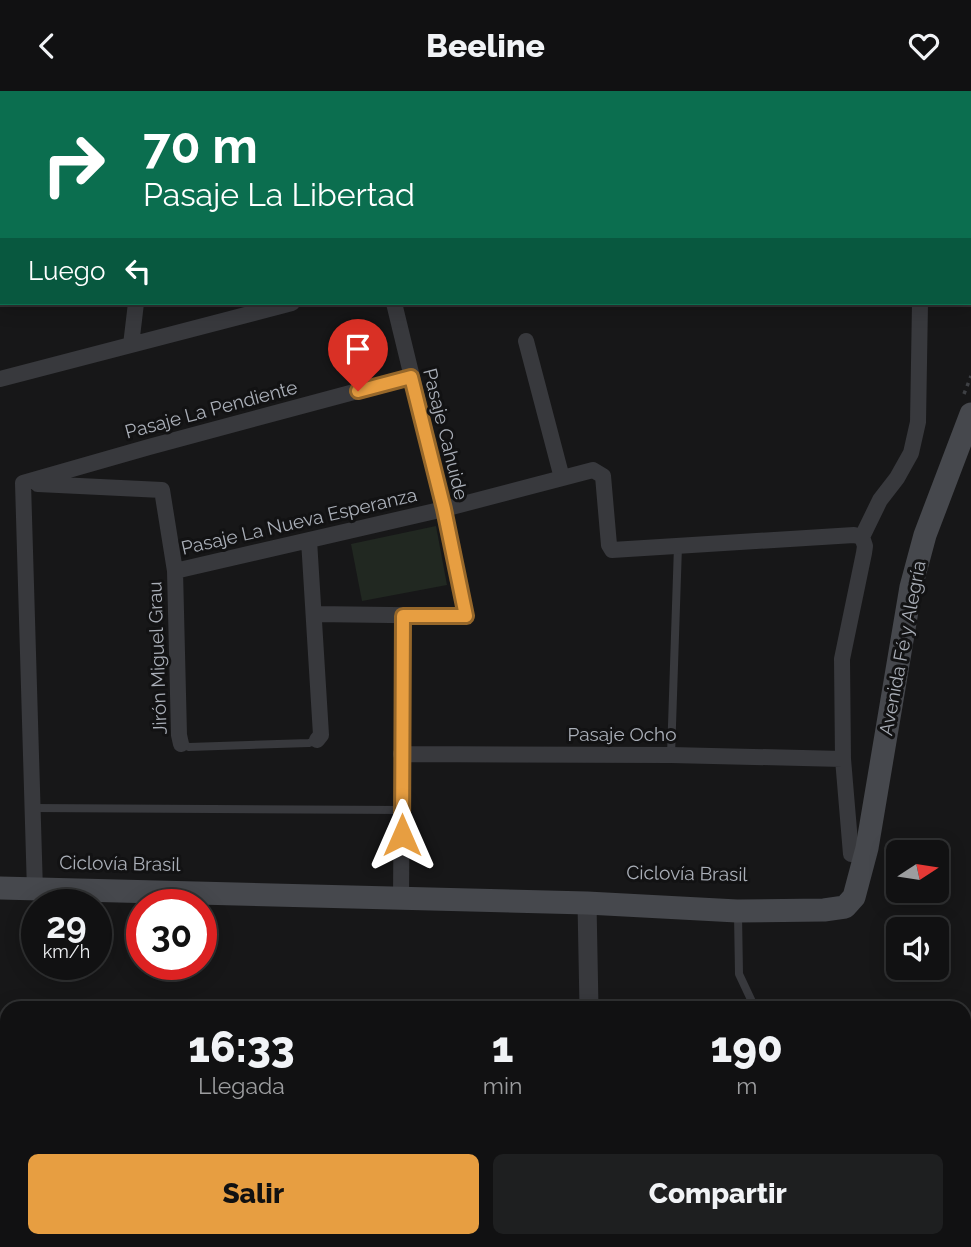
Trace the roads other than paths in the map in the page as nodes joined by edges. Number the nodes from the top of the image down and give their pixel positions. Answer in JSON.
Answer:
{"nodes":[{"id":1,"x":136,"y":305,"type":"edge"},
{"id":2,"x":284,"y":305,"type":"edge"},
{"id":3,"x":394,"y":305,"type":"edge"},
{"id":4,"x":920,"y":305,"type":"edge"},
{"id":5,"x":526,"y":341,"type":"dead end"},
{"id":6,"x":131,"y":345,"type":"junction"},
{"id":7,"x":411,"y":377,"type":"junction"},
{"id":8,"x":0,"y":379,"type":"edge"},
{"id":9,"x":968,"y":404,"type":"edge"},
{"id":10,"x":562,"y":478,"type":"junction"},
{"id":11,"x":23,"y":484,"type":"junction"},
{"id":12,"x":444,"y":509,"type":"junction"},
{"id":13,"x":862,"y":537,"type":"junction"},
{"id":14,"x":309,"y":540,"type":"junction"},
{"id":15,"x":678,"y":546,"type":"junction"},
{"id":16,"x":175,"y":571,"type":"junction"},
{"id":17,"x":314,"y":614,"type":"junction"},
{"id":18,"x":403,"y":616,"type":"junction"},
{"id":19,"x":317,"y":740,"type":"joint"},
{"id":20,"x":181,"y":744,"type":"joint"},
{"id":21,"x":401,"y":754,"type":"junction"},
{"id":22,"x":671,"y":755,"type":"junction"},
{"id":23,"x":843,"y":759,"type":"junction"},
{"id":24,"x":32,"y":808,"type":"junction"},
{"id":25,"x":402,"y":810,"type":"junction"},
{"id":26,"x":867,"y":848,"type":"junction"},
{"id":27,"x":0,"y":888,"type":"edge"},
{"id":28,"x":35,"y":889,"type":"edge"},
{"id":29,"x":21,"y":890,"type":"edge"},
{"id":30,"x":112,"y":892,"type":"edge"},
{"id":31,"x":401,"y":898,"type":"junction"},
{"id":32,"x":587,"y":903,"type":"junction"},
{"id":33,"x":737,"y":911,"type":"junction"},
{"id":34,"x":589,"y":1001,"type":"edge"},
{"id":35,"x":752,"y":1001,"type":"edge"}],
"edges":[{"from":1,"to":6,"type":"street"},
{"from":2,"to":6,"type":"street"},
{"from":3,"to":7,"type":"street","name":"Pasaje Cahuide"},
{"from":4,"to":13,"type":"street"},
{"from":5,"to":10,"type":"street"},
{"from":6,"to":8,"type":"street"},
{"from":7,"to":11,"type":"street","name":"Pasaje La Pendiente"},
{"from":7,"to":12,"type":"street","name":"Pasaje Cahuide"},
{"from":9,"to":26,"type":"main road","name":"Avenida Fé y Alegría"},
{"from":10,"to":12,"type":"street","name":"Pasaje La Nueva Esperanza"},
{"from":10,"to":15,"type":"street","name":"Pasaje La Nueva Esperanza"},
{"from":11,"to":16,"type":"street","name":"Jirón Miguel Grau"},
{"from":11,"to":24,"type":"street"},
{"from":12,"to":14,"type":"street","name":"Pasaje La Nueva Esperanza"},
{"from":12,"to":18,"type":"street","name":"Pasaje Cahuide"},
{"from":13,"to":15,"type":"street","name":"Pasaje La Nueva Esperanza"},
{"from":13,"to":23,"type":"street"},
{"from":14,"to":16,"type":"street","name":"Pasaje La Nueva Esperanza"},
{"from":14,"to":17,"type":"street"},
{"from":15,"to":22,"type":"lane"},
{"from":16,"to":20,"type":"street","name":"Jirón Miguel Grau"},
{"from":17,"to":18,"type":"street"},
{"from":17,"to":19,"type":"street"},
{"from":18,"to":21,"type":"street"},
{"from":19,"to":20,"type":"lane"},
{"from":21,"to":22,"type":"street","name":"Pasaje Ocho"},
{"from":21,"to":25,"type":"street"},
{"from":22,"to":23,"type":"street","name":"Pasaje Ocho"},
{"from":23,"to":26,"type":"street"},
{"from":24,"to":25,"type":"lane"},
{"from":24,"to":28,"type":"street"},
{"from":25,"to":31,"type":"street"},
{"from":26,"to":33,"type":"main road","name":"Avenida Fé y Alegría"},
{"from":27,"to":29,"type":"main road"},
{"from":30,"to":31,"type":"main road"},
{"from":31,"to":32,"type":"main road"},
{"from":32,"to":33,"type":"main road"},
{"from":32,"to":34,"type":"street"},
{"from":33,"to":35,"type":"lane"}]}
